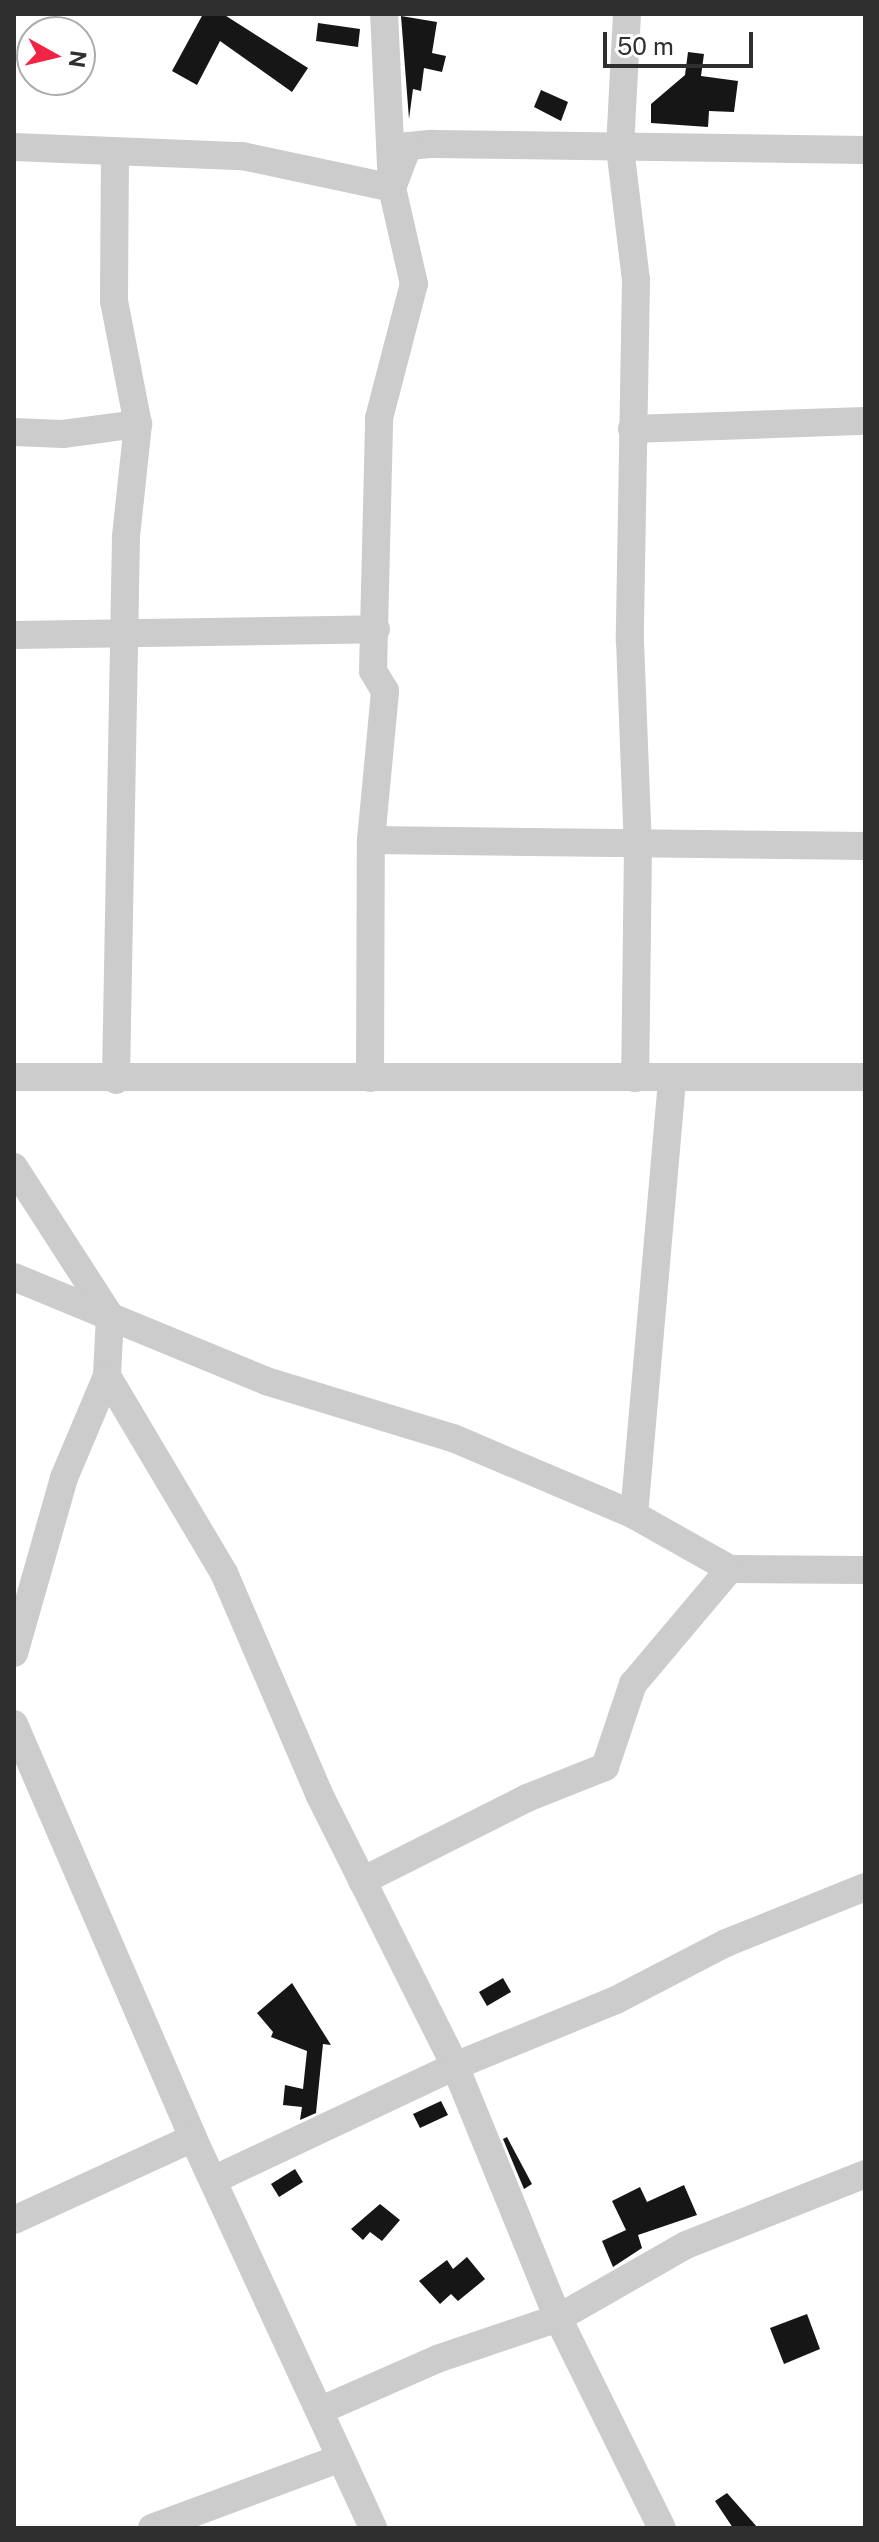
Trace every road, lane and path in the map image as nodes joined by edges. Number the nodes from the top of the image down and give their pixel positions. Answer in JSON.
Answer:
{"nodes":[{"id":1,"x":384,"y":14,"type":"edge"},
{"id":2,"x":627,"y":14,"type":"edge"},
{"id":3,"x":14,"y":147,"type":"edge"},
{"id":4,"x":620,"y":148,"type":"junction"},
{"id":5,"x":865,"y":150,"type":"edge"},
{"id":6,"x":115,"y":152,"type":"junction"},
{"id":7,"x":392,"y":188,"type":"junction"},
{"id":8,"x":865,"y":421,"type":"edge"},
{"id":9,"x":138,"y":424,"type":"junction"},
{"id":10,"x":632,"y":429,"type":"junction"},
{"id":11,"x":14,"y":432,"type":"edge"},
{"id":12,"x":376,"y":629,"type":"junction"},
{"id":13,"x":125,"y":633,"type":"junction"},
{"id":14,"x":14,"y":635,"type":"edge"},
{"id":15,"x":371,"y":840,"type":"junction"},
{"id":16,"x":638,"y":845,"type":"junction"},
{"id":17,"x":865,"y":846,"type":"edge"},
{"id":18,"x":14,"y":1077,"type":"edge"},
{"id":19,"x":865,"y":1077,"type":"edge"},
{"id":20,"x":370,"y":1078,"type":"junction"},
{"id":21,"x":635,"y":1078,"type":"junction"},
{"id":22,"x":672,"y":1078,"type":"junction"},
{"id":23,"x":116,"y":1080,"type":"junction"},
{"id":24,"x":14,"y":1167,"type":"edge"},
{"id":25,"x":14,"y":1277,"type":"edge"},
{"id":26,"x":110,"y":1316,"type":"junction"},
{"id":27,"x":107,"y":1376,"type":"junction"},
{"id":28,"x":634,"y":1515,"type":"junction"},
{"id":29,"x":730,"y":1569,"type":"junction"},
{"id":30,"x":865,"y":1570,"type":"edge"},
{"id":31,"x":14,"y":1653,"type":"edge"},
{"id":32,"x":14,"y":1724,"type":"edge"},
{"id":33,"x":362,"y":1881,"type":"junction"},
{"id":34,"x":865,"y":1887,"type":"edge"},
{"id":35,"x":455,"y":2066,"type":"junction"},
{"id":36,"x":193,"y":2138,"type":"junction"},
{"id":37,"x":865,"y":2174,"type":"edge"},
{"id":38,"x":213,"y":2180,"type":"junction"},
{"id":39,"x":14,"y":2220,"type":"edge"},
{"id":40,"x":558,"y":2318,"type":"junction"},
{"id":41,"x":321,"y":2410,"type":"junction"},
{"id":42,"x":339,"y":2459,"type":"junction"},
{"id":43,"x":152,"y":2528,"type":"edge"},
{"id":44,"x":373,"y":2528,"type":"edge"},
{"id":45,"x":662,"y":2528,"type":"edge"}],
"edges":[{"from":1,"to":7,"type":"street"},
{"from":2,"to":4,"type":"street"},
{"from":3,"to":6,"type":"street"},
{"from":4,"to":5,"type":"street"},
{"from":4,"to":7,"type":"street"},
{"from":4,"to":10,"type":"street"},
{"from":6,"to":7,"type":"street"},
{"from":6,"to":9,"type":"street"},
{"from":7,"to":12,"type":"street"},
{"from":8,"to":10,"type":"street"},
{"from":9,"to":11,"type":"street"},
{"from":9,"to":13,"type":"street"},
{"from":10,"to":16,"type":"street"},
{"from":12,"to":13,"type":"street"},
{"from":12,"to":15,"type":"street"},
{"from":13,"to":14,"type":"street"},
{"from":13,"to":23,"type":"street"},
{"from":15,"to":16,"type":"street"},
{"from":15,"to":20,"type":"street"},
{"from":16,"to":17,"type":"street"},
{"from":16,"to":21,"type":"street"},
{"from":18,"to":23,"type":"street"},
{"from":19,"to":22,"type":"street"},
{"from":20,"to":21,"type":"street"},
{"from":20,"to":23,"type":"street"},
{"from":21,"to":22,"type":"street"},
{"from":22,"to":28,"type":"street"},
{"from":24,"to":26,"type":"street"},
{"from":25,"to":26,"type":"street"},
{"from":26,"to":27,"type":"street"},
{"from":26,"to":28,"type":"street"},
{"from":27,"to":31,"type":"street"},
{"from":27,"to":33,"type":"street"},
{"from":28,"to":29,"type":"street"},
{"from":29,"to":30,"type":"street"},
{"from":29,"to":33,"type":"street"},
{"from":32,"to":36,"type":"street"},
{"from":33,"to":35,"type":"street"},
{"from":34,"to":35,"type":"street"},
{"from":35,"to":38,"type":"street"},
{"from":35,"to":40,"type":"street"},
{"from":36,"to":38,"type":"street"},
{"from":36,"to":39,"type":"street"},
{"from":37,"to":40,"type":"street"},
{"from":38,"to":41,"type":"street"},
{"from":40,"to":41,"type":"street"},
{"from":40,"to":45,"type":"street"},
{"from":41,"to":42,"type":"street"},
{"from":42,"to":43,"type":"street"},
{"from":42,"to":44,"type":"street"}]}
